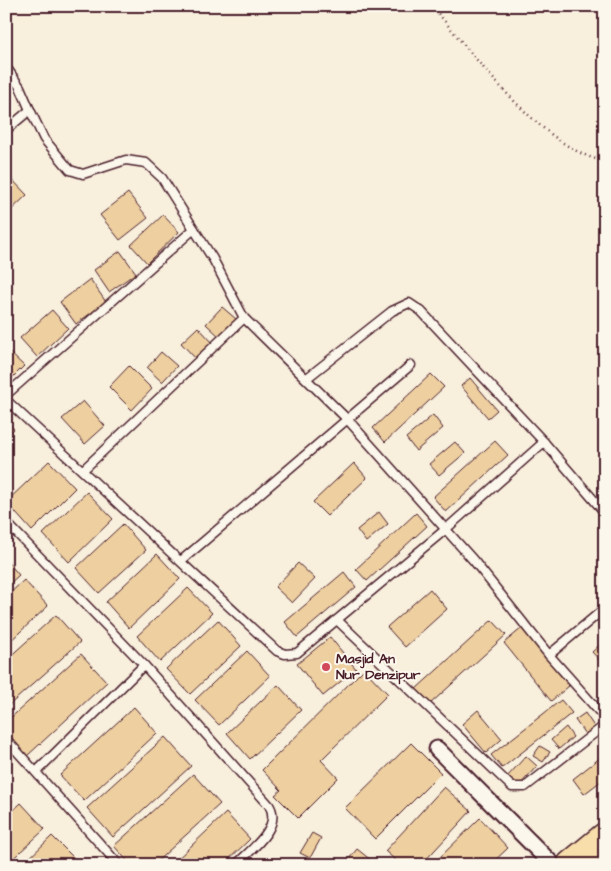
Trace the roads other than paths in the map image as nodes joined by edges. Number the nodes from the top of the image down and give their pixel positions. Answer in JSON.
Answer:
{"nodes":[{"id":1,"x":6,"y":67,"type":"edge"},
{"id":2,"x":30,"y":110,"type":"junction"},
{"id":3,"x":6,"y":130,"type":"edge"},
{"id":4,"x":194,"y":229,"type":"junction"},
{"id":5,"x":244,"y":318,"type":"junction"},
{"id":6,"x":411,"y":365,"type":"dead end"},
{"id":7,"x":307,"y":378,"type":"junction"},
{"id":8,"x":6,"y":395,"type":"edge"},
{"id":9,"x":6,"y":400,"type":"edge"},
{"id":10,"x":348,"y":420,"type":"junction"},
{"id":11,"x":544,"y":442,"type":"junction"},
{"id":12,"x":83,"y":470,"type":"junction"},
{"id":13,"x":605,"y":513,"type":"edge"},
{"id":14,"x":6,"y":522,"type":"edge"},
{"id":15,"x":446,"y":529,"type":"junction"},
{"id":16,"x":182,"y":560,"type":"junction"},
{"id":17,"x":605,"y":608,"type":"edge"},
{"id":18,"x":337,"y":620,"type":"junction"},
{"id":19,"x":549,"y":655,"type":"junction"},
{"id":20,"x":144,"y":665,"type":"junction"},
{"id":21,"x":605,"y":718,"type":"edge"},
{"id":22,"x":605,"y":725,"type":"edge"},
{"id":23,"x":6,"y":739,"type":"edge"},
{"id":24,"x":438,"y":749,"type":"dead end"},
{"id":25,"x":36,"y":772,"type":"junction"},
{"id":26,"x":605,"y":836,"type":"edge"},
{"id":27,"x":119,"y":865,"type":"edge"},
{"id":28,"x":236,"y":865,"type":"edge"},
{"id":29,"x":553,"y":865,"type":"edge"},
{"id":30,"x":571,"y":865,"type":"edge"}],
"edges":[{"from":1,"to":2,"type":"lane"},
{"from":2,"to":3,"type":"lane"},
{"from":2,"to":4,"type":"lane"},
{"from":4,"to":5,"type":"lane"},
{"from":4,"to":8,"type":"lane"},
{"from":5,"to":7,"type":"lane"},
{"from":5,"to":12,"type":"lane"},
{"from":6,"to":10,"type":"lane"},
{"from":7,"to":10,"type":"lane"},
{"from":7,"to":11,"type":"lane"},
{"from":9,"to":12,"type":"lane"},
{"from":10,"to":15,"type":"lane"},
{"from":10,"to":16,"type":"lane"},
{"from":11,"to":13,"type":"lane"},
{"from":11,"to":15,"type":"lane"},
{"from":12,"to":16,"type":"lane"},
{"from":14,"to":20,"type":"lane"},
{"from":15,"to":18,"type":"lane"},
{"from":15,"to":19,"type":"lane"},
{"from":16,"to":18,"type":"lane"},
{"from":17,"to":19,"type":"lane"},
{"from":18,"to":22,"type":"lane"},
{"from":19,"to":21,"type":"lane"},
{"from":20,"to":25,"type":"lane"},
{"from":20,"to":28,"type":"lane"},
{"from":23,"to":25,"type":"lane"},
{"from":24,"to":29,"type":"street"},
{"from":25,"to":27,"type":"lane"},
{"from":26,"to":30,"type":"highway"}]}
